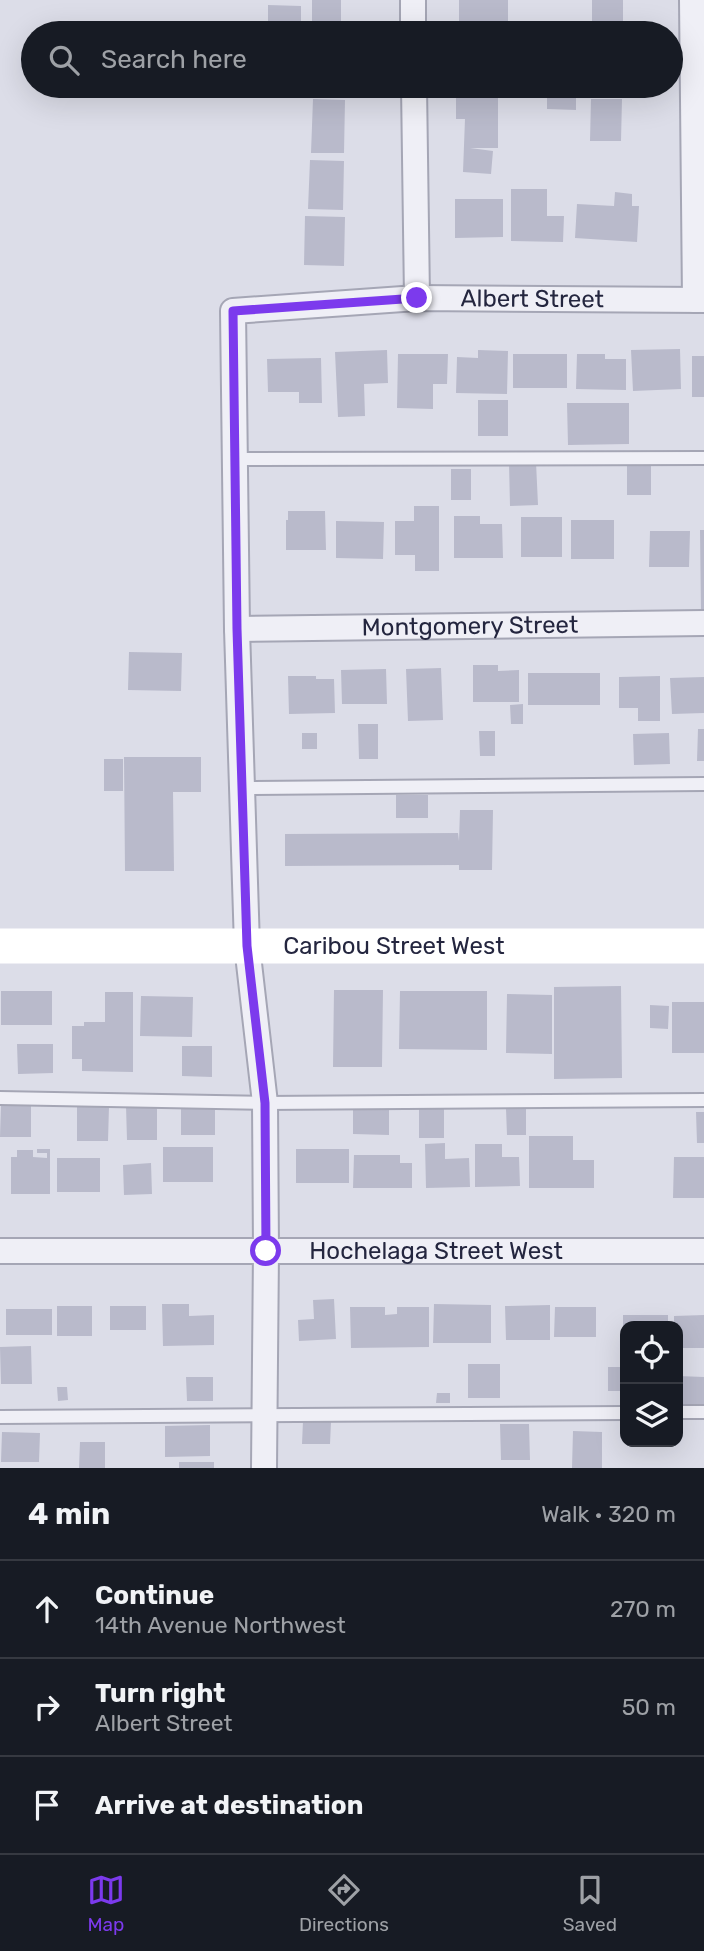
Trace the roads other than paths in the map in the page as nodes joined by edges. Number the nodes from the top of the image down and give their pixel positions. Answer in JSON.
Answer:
{"nodes":[{"id":1,"x":413,"y":0,"type":"edge"},
{"id":2,"x":692,"y":0,"type":"edge"},
{"id":3,"x":413,"y":21,"type":"edge"},
{"id":4,"x":414,"y":98,"type":"edge"},
{"id":5,"x":417,"y":298,"type":"junction"},
{"id":6,"x":699,"y":300,"type":"edge"},
{"id":7,"x":704,"y":457,"type":"edge"},
{"id":8,"x":234,"y":459,"type":"junction"},
{"id":9,"x":704,"y":623,"type":"edge"},
{"id":10,"x":237,"y":629,"type":"junction"},
{"id":11,"x":704,"y":784,"type":"edge"},
{"id":12,"x":242,"y":788,"type":"junction"},
{"id":13,"x":0,"y":946,"type":"edge"},
{"id":14,"x":247,"y":946,"type":"junction"},
{"id":15,"x":704,"y":946,"type":"edge"},
{"id":16,"x":0,"y":1098,"type":"edge"},
{"id":17,"x":704,"y":1100,"type":"edge"},
{"id":18,"x":265,"y":1103,"type":"junction"},
{"id":19,"x":0,"y":1251,"type":"edge"},
{"id":20,"x":266,"y":1251,"type":"junction"},
{"id":21,"x":704,"y":1251,"type":"edge"},
{"id":22,"x":683,"y":1412,"type":"edge"},
{"id":23,"x":704,"y":1412,"type":"edge"},
{"id":24,"x":620,"y":1413,"type":"edge"},
{"id":25,"x":264,"y":1416,"type":"junction"},
{"id":26,"x":0,"y":1418,"type":"edge"},
{"id":27,"x":264,"y":1468,"type":"edge"}],
"edges":[{"from":1,"to":3,"type":"street"},
{"from":2,"to":6,"type":"street"},
{"from":4,"to":5,"type":"street"},
{"from":5,"to":6,"type":"street","name":"Albert Street"},
{"from":5,"to":8,"type":"street","name":"Albert Street"},
{"from":7,"to":8,"type":"lane"},
{"from":8,"to":10,"type":"street"},
{"from":9,"to":10,"type":"street","name":"Montgomery Street"},
{"from":10,"to":12,"type":"street"},
{"from":11,"to":12,"type":"lane"},
{"from":12,"to":14,"type":"street"},
{"from":13,"to":14,"type":"street","name":"Caribou Street West"},
{"from":14,"to":15,"type":"street","name":"Caribou Street West"},
{"from":14,"to":18,"type":"street"},
{"from":16,"to":18,"type":"lane"},
{"from":17,"to":18,"type":"lane"},
{"from":18,"to":20,"type":"street"},
{"from":19,"to":20,"type":"street","name":"Hochelaga Street West"},
{"from":20,"to":21,"type":"street","name":"Hochelaga Street West"},
{"from":20,"to":25,"type":"street"},
{"from":22,"to":23,"type":"lane"},
{"from":24,"to":25,"type":"lane"},
{"from":25,"to":26,"type":"lane"},
{"from":25,"to":27,"type":"street"}]}
